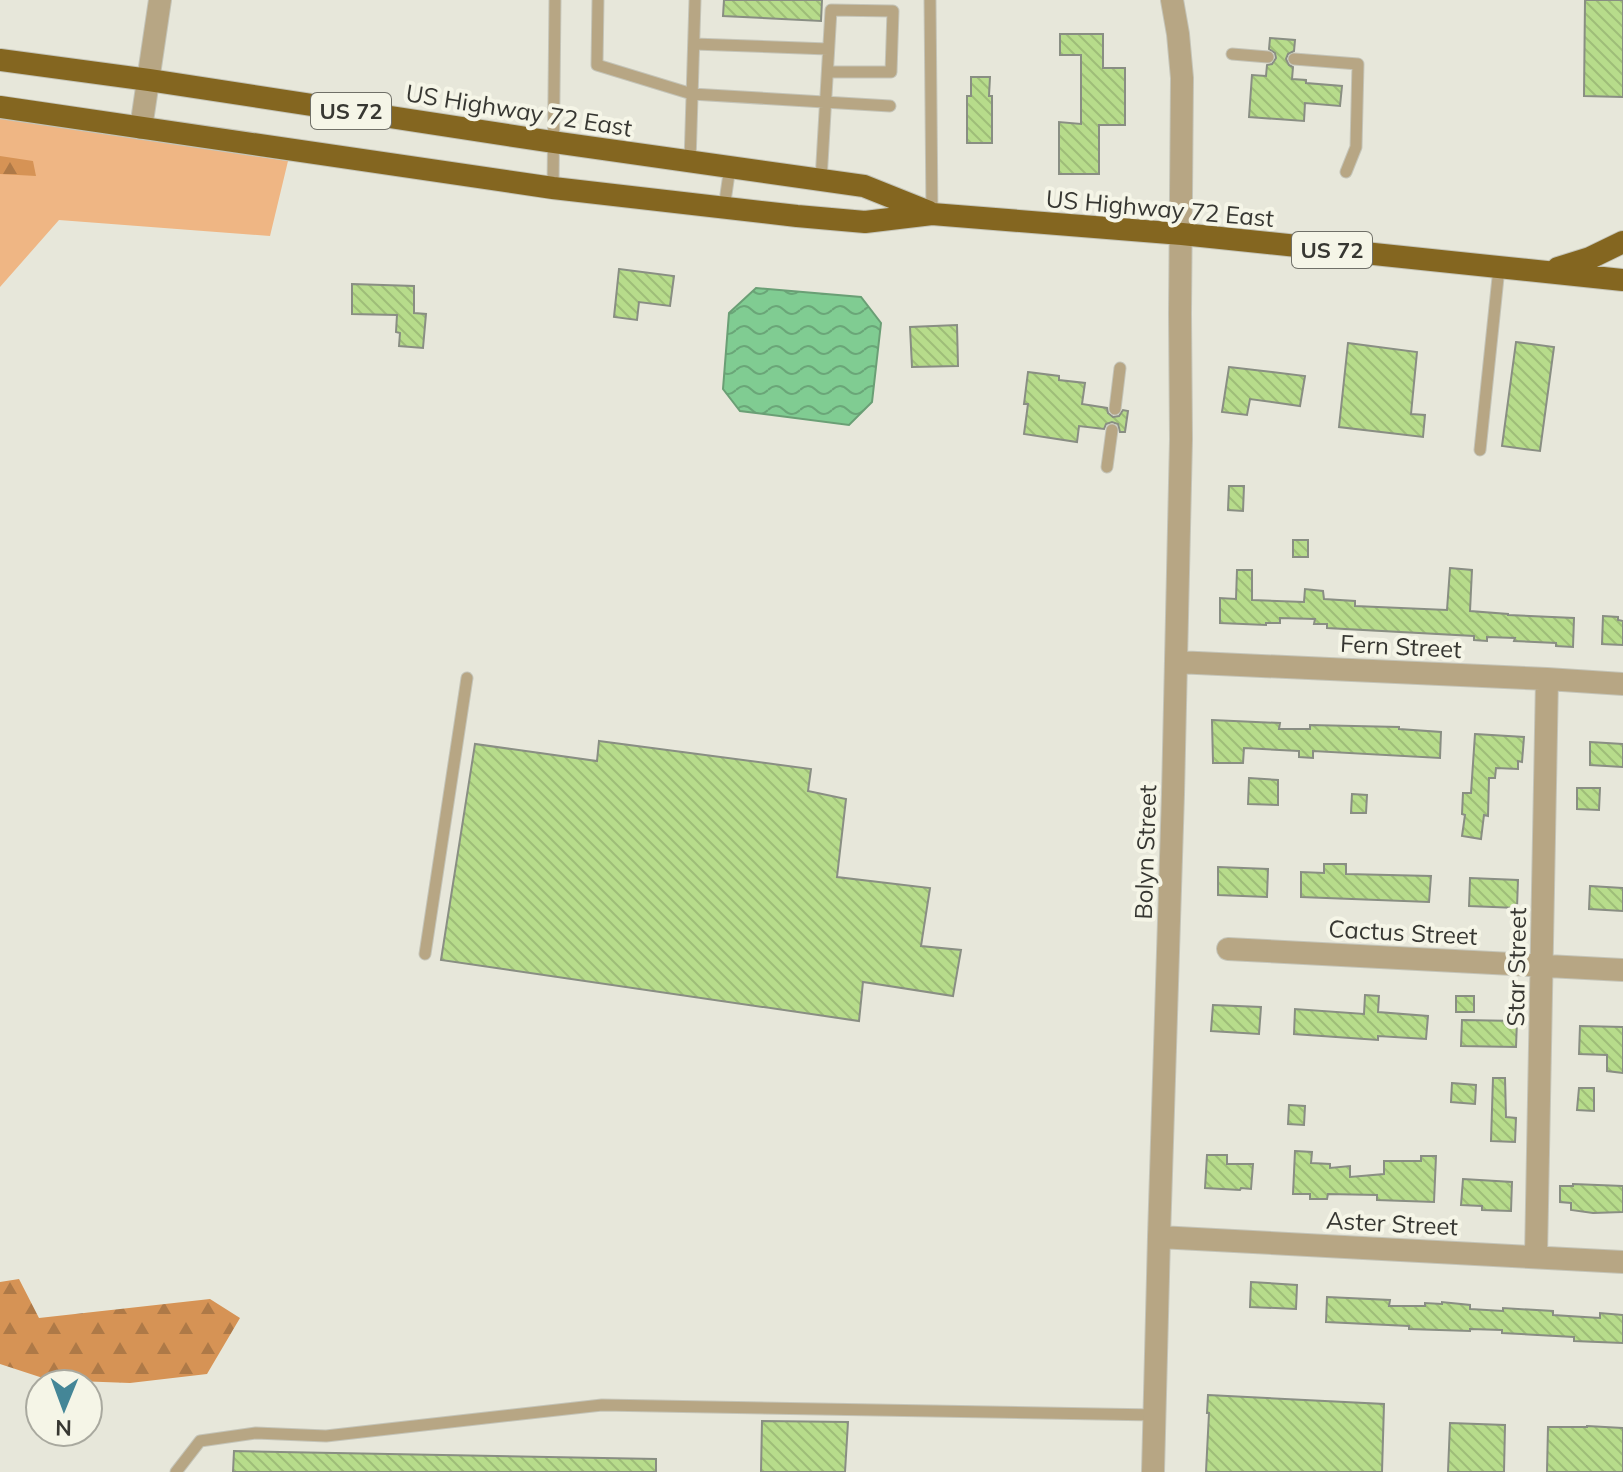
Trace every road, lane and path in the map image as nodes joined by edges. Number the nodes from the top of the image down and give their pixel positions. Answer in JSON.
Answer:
{"nodes":[{"id":1,"x":160,"y":0,"type":"edge"},
{"id":2,"x":555,"y":0,"type":"edge"},
{"id":3,"x":598,"y":0,"type":"edge"},
{"id":4,"x":695,"y":0,"type":"edge"},
{"id":5,"x":930,"y":0,"type":"edge"},
{"id":6,"x":1172,"y":0,"type":"edge"},
{"id":7,"x":894,"y":5,"type":"edge"},
{"id":8,"x":694,"y":44,"type":"junction"},
{"id":9,"x":828,"y":49,"type":"junction"},
{"id":10,"x":1232,"y":54,"type":"dead end"},
{"id":11,"x":1268,"y":57,"type":"dead end"},
{"id":12,"x":1294,"y":59,"type":"dead end"},
{"id":13,"x":0,"y":60,"type":"edge"},
{"id":14,"x":828,"y":72,"type":"junction"},
{"id":15,"x":149,"y":80,"type":"junction"},
{"id":16,"x":692,"y":94,"type":"junction"},
{"id":17,"x":825,"y":102,"type":"junction"},
{"id":18,"x":890,"y":106,"type":"dead end"},
{"id":19,"x":0,"y":107,"type":"edge"},
{"id":20,"x":141,"y":128,"type":"junction"},
{"id":21,"x":553,"y":142,"type":"junction"},
{"id":22,"x":690,"y":162,"type":"junction"},
{"id":23,"x":730,"y":167,"type":"junction"},
{"id":24,"x":1346,"y":172,"type":"dead end"},
{"id":25,"x":821,"y":180,"type":"junction"},
{"id":26,"x":553,"y":188,"type":"junction"},
{"id":27,"x":724,"y":208,"type":"junction"},
{"id":28,"x":932,"y":214,"type":"junction"},
{"id":29,"x":1182,"y":234,"type":"junction"},
{"id":30,"x":1623,"y":242,"type":"edge"},
{"id":31,"x":1499,"y":268,"type":"junction"},
{"id":32,"x":1547,"y":272,"type":"junction"},
{"id":33,"x":1623,"y":280,"type":"edge"},
{"id":34,"x":1120,"y":368,"type":"dead end"},
{"id":35,"x":1115,"y":409,"type":"dead end"},
{"id":36,"x":1112,"y":430,"type":"dead end"},
{"id":37,"x":1480,"y":450,"type":"dead end"},
{"id":38,"x":1107,"y":467,"type":"dead end"},
{"id":39,"x":1176,"y":662,"type":"junction"},
{"id":40,"x":467,"y":678,"type":"dead end"},
{"id":41,"x":1547,"y":679,"type":"junction"},
{"id":42,"x":1623,"y":684,"type":"edge"},
{"id":43,"x":1228,"y":949,"type":"dead end"},
{"id":44,"x":425,"y":954,"type":"dead end"},
{"id":45,"x":1542,"y":964,"type":"junction"},
{"id":46,"x":1623,"y":970,"type":"edge"},
{"id":47,"x":1159,"y":1237,"type":"junction"},
{"id":48,"x":1536,"y":1257,"type":"junction"},
{"id":49,"x":1623,"y":1262,"type":"edge"},
{"id":50,"x":1155,"y":1415,"type":"junction"},
{"id":51,"x":176,"y":1472,"type":"edge"},
{"id":52,"x":1153,"y":1472,"type":"edge"}],
"edges":[{"from":1,"to":15,"type":"street"},
{"from":2,"to":21,"type":"lane"},
{"from":3,"to":16,"type":"lane"},
{"from":4,"to":8,"type":"lane"},
{"from":5,"to":28,"type":"lane"},
{"from":6,"to":29,"type":"street","name":"Bolyn Street"},
{"from":7,"to":9,"type":"lane"},
{"from":7,"to":14,"type":"lane"},
{"from":8,"to":9,"type":"lane"},
{"from":8,"to":16,"type":"lane"},
{"from":9,"to":14,"type":"lane"},
{"from":10,"to":11,"type":"lane"},
{"from":12,"to":24,"type":"lane"},
{"from":13,"to":15,"type":"highway","name":"US Highway 72 East","number":"US 72"},
{"from":14,"to":17,"type":"lane"},
{"from":15,"to":20,"type":"street"},
{"from":15,"to":21,"type":"highway","name":"US Highway 72 East","number":"US 72"},
{"from":16,"to":17,"type":"lane"},
{"from":16,"to":22,"type":"lane"},
{"from":17,"to":18,"type":"lane"},
{"from":17,"to":25,"type":"lane"},
{"from":19,"to":20,"type":"highway","name":"US Highway 72 East","number":"US 72"},
{"from":20,"to":26,"type":"highway","name":"US Highway 72 East","number":"US 72"},
{"from":21,"to":22,"type":"highway","name":"US Highway 72 East","number":"US 72"},
{"from":21,"to":26,"type":"lane"},
{"from":22,"to":23,"type":"highway","name":"US Highway 72 East","number":"US 72"},
{"from":23,"to":25,"type":"highway","name":"US Highway 72 East","number":"US 72"},
{"from":23,"to":27,"type":"lane"},
{"from":25,"to":28,"type":"highway","name":"US Highway 72 East","number":"US 72"},
{"from":26,"to":27,"type":"highway","name":"US Highway 72 East","number":"US 72"},
{"from":27,"to":28,"type":"highway","name":"US Highway 72 East","number":"US 72"},
{"from":28,"to":29,"type":"highway","name":"US Highway 72 East","number":"US 72"},
{"from":29,"to":31,"type":"highway","name":"US Highway 72 East","number":"US 72"},
{"from":29,"to":39,"type":"street","name":"Bolyn Street"},
{"from":30,"to":32,"type":"highway"},
{"from":31,"to":32,"type":"highway","name":"US Highway 72 East","number":"US 72"},
{"from":31,"to":37,"type":"lane"},
{"from":32,"to":33,"type":"highway","name":"US Highway 72 East","number":"US 72"},
{"from":34,"to":35,"type":"lane"},
{"from":36,"to":38,"type":"lane"},
{"from":39,"to":41,"type":"street","name":"Fern Street"},
{"from":39,"to":47,"type":"street","name":"Bolyn Street"},
{"from":40,"to":44,"type":"lane"},
{"from":41,"to":42,"type":"street","name":"Fern Street"},
{"from":41,"to":45,"type":"street","name":"Star Street"},
{"from":43,"to":45,"type":"street","name":"Cactus Street"},
{"from":45,"to":46,"type":"street","name":"Cactus Street"},
{"from":45,"to":48,"type":"street","name":"Star Street"},
{"from":47,"to":48,"type":"street","name":"Aster Street"},
{"from":47,"to":50,"type":"street","name":"Bolyn Street"},
{"from":48,"to":49,"type":"street","name":"Aster Street"},
{"from":50,"to":51,"type":"lane"},
{"from":50,"to":52,"type":"street","name":"Bolyn Street"}]}
